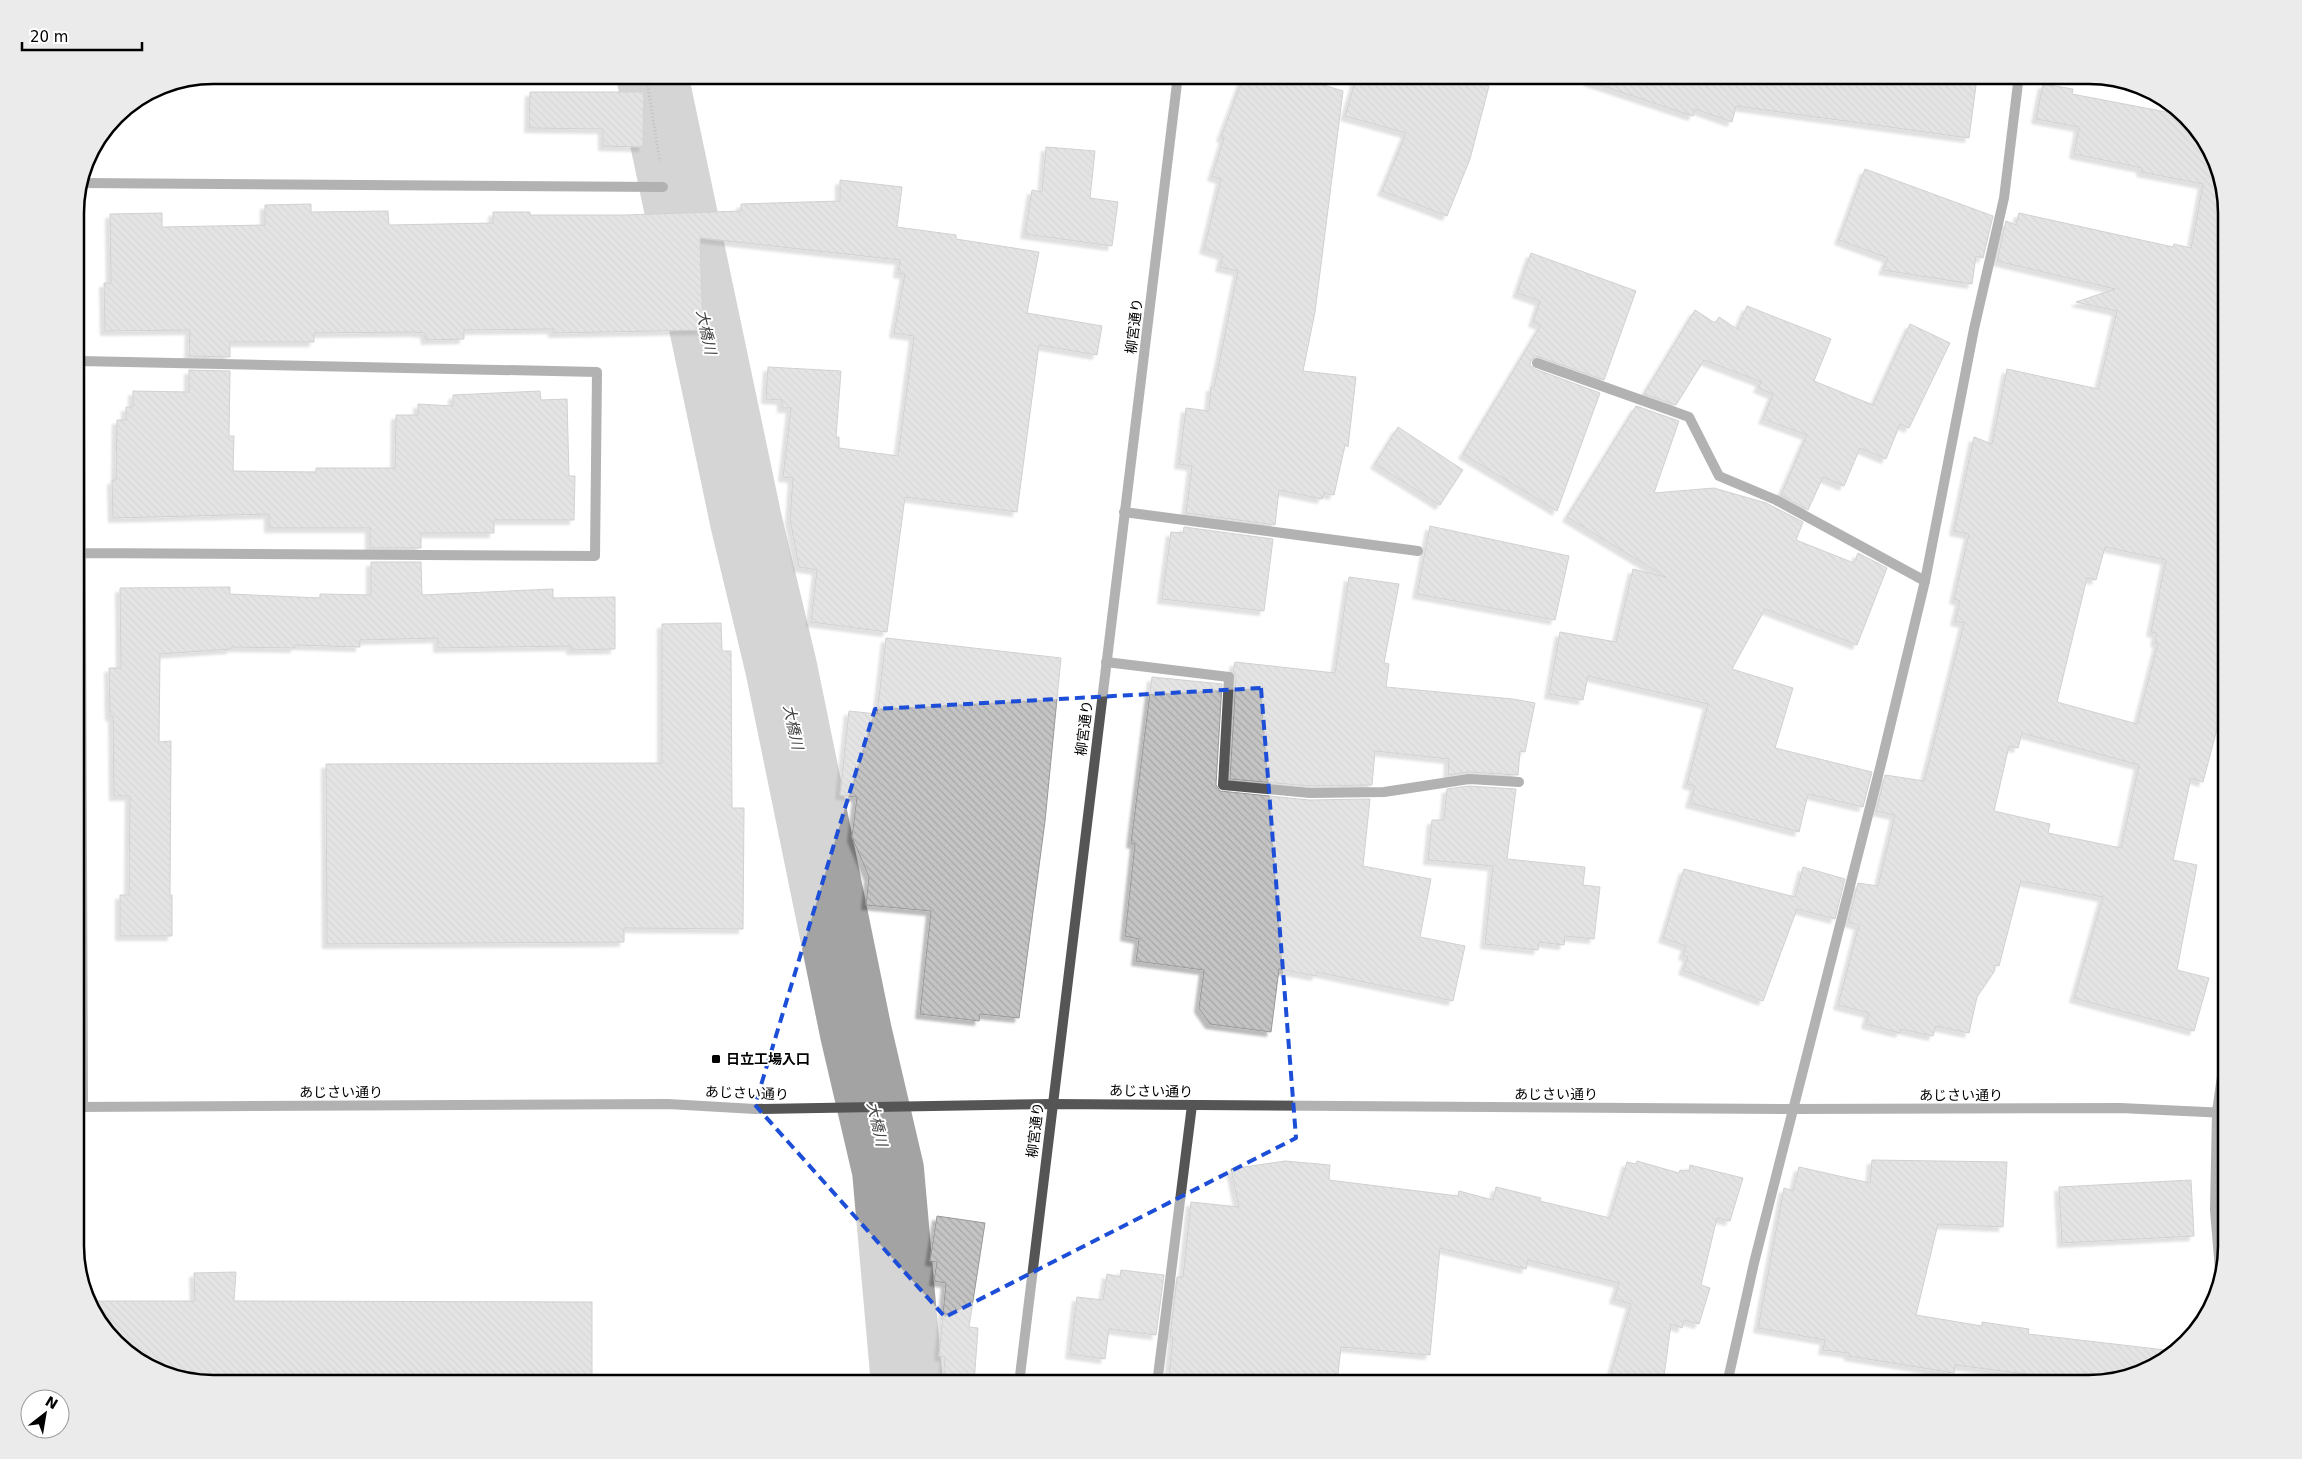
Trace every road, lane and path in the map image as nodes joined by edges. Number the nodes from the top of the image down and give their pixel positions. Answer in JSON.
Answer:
{"nodes":[{"id":1,"x":647,"y":84,"type":"edge"},
{"id":2,"x":1177,"y":84,"type":"edge"},
{"id":3,"x":2018,"y":84,"type":"edge"},
{"id":4,"x":87,"y":183,"type":"edge"},
{"id":5,"x":663,"y":187,"type":"joint"},
{"id":6,"x":84,"y":361,"type":"edge"},
{"id":7,"x":1538,"y":363,"type":"dead end"},
{"id":8,"x":1124,"y":512,"type":"junction"},
{"id":9,"x":1418,"y":551,"type":"dead end"},
{"id":10,"x":84,"y":553,"type":"edge"},
{"id":11,"x":1925,"y":581,"type":"junction"},
{"id":12,"x":1106,"y":662,"type":"junction"},
{"id":13,"x":1519,"y":782,"type":"dead end"},
{"id":14,"x":1052,"y":1104,"type":"junction"},
{"id":15,"x":1192,"y":1105,"type":"junction"},
{"id":16,"x":84,"y":1107,"type":"edge"},
{"id":17,"x":1794,"y":1110,"type":"junction"},
{"id":18,"x":2218,"y":1113,"type":"edge"},
{"id":19,"x":2218,"y":1168,"type":"edge"},
{"id":20,"x":2218,"y":1246,"type":"edge"},
{"id":21,"x":1020,"y":1375,"type":"edge"},
{"id":22,"x":1158,"y":1375,"type":"edge"},
{"id":23,"x":1729,"y":1375,"type":"edge"}],
"edges":[{"from":1,"to":5,"type":"path"},
{"from":2,"to":8,"type":"street","name":"柳宮通り"},
{"from":3,"to":11,"type":"street"},
{"from":4,"to":5,"type":"street"},
{"from":6,"to":10,"type":"street"},
{"from":7,"to":11,"type":"street"},
{"from":8,"to":9,"type":"street"},
{"from":8,"to":12,"type":"street","name":"柳宮通り"},
{"from":11,"to":17,"type":"street"},
{"from":12,"to":13,"type":"street"},
{"from":12,"to":14,"type":"street","name":"柳宮通り"},
{"from":14,"to":15,"type":"street","name":"あじさい通り"},
{"from":14,"to":16,"type":"street","name":"あじさい通り"},
{"from":14,"to":21,"type":"street","name":"柳宮通り"},
{"from":15,"to":17,"type":"street","name":"あじさい通り"},
{"from":15,"to":22,"type":"street"},
{"from":17,"to":18,"type":"street","name":"あじさい通り"},
{"from":17,"to":23,"type":"street"},
{"from":19,"to":20,"type":"street"}]}
